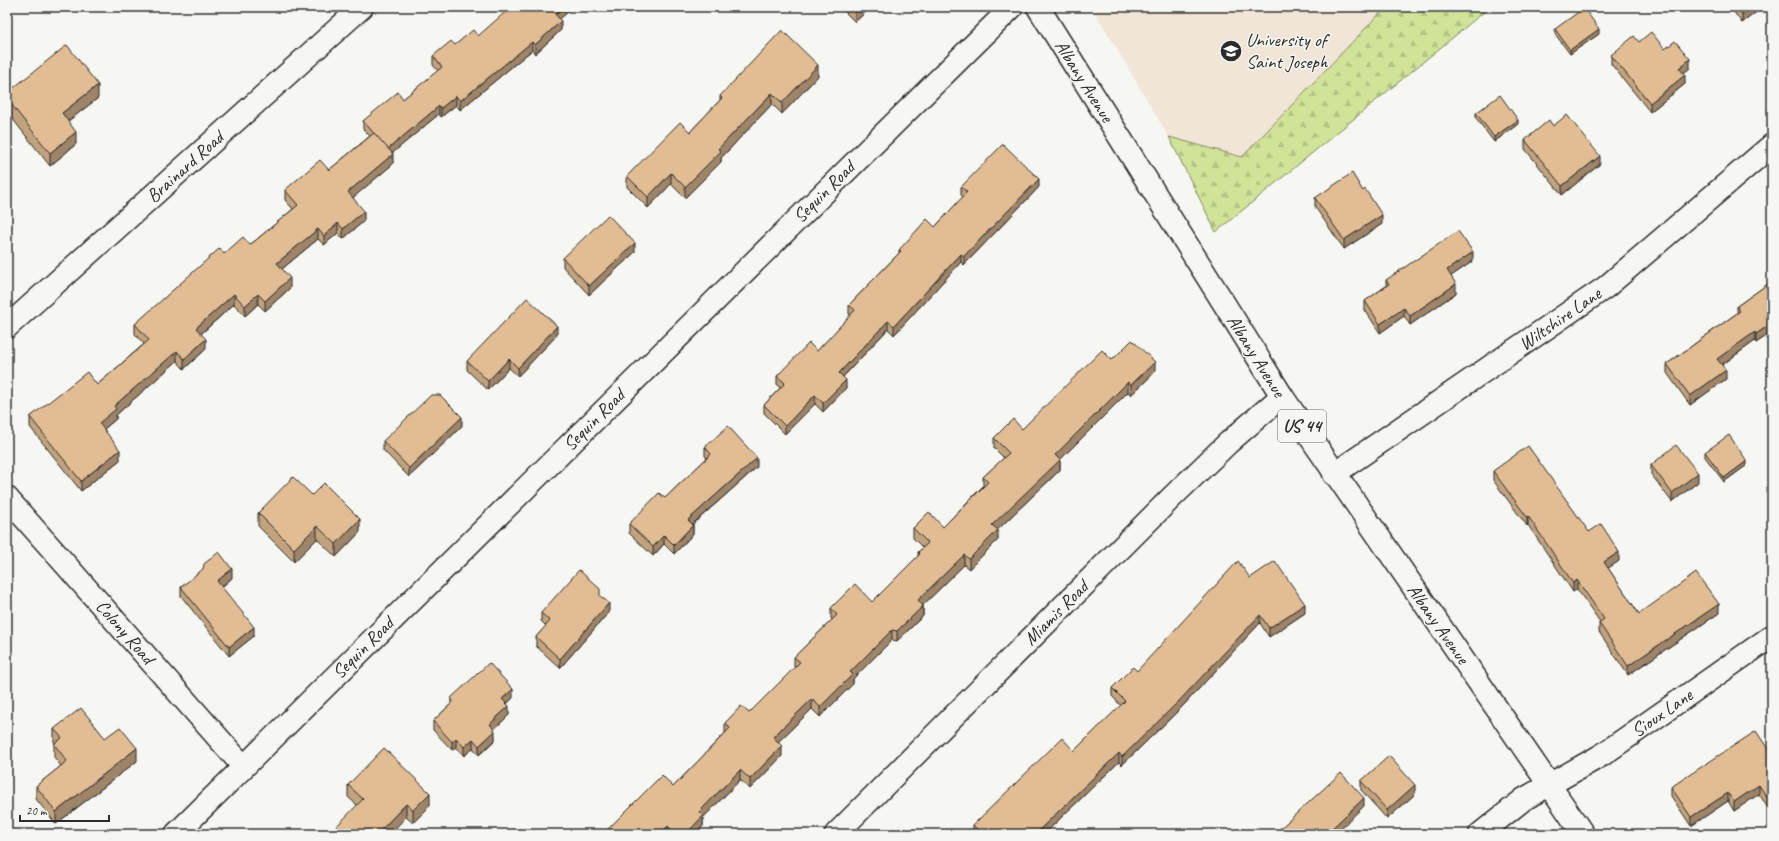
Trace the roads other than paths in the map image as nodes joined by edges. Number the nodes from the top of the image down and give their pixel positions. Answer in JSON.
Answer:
{"nodes":[{"id":1,"x":362,"y":7,"type":"edge"},
{"id":2,"x":1012,"y":7,"type":"edge"},
{"id":3,"x":1038,"y":7,"type":"edge"},
{"id":4,"x":1772,"y":145,"type":"edge"},
{"id":5,"x":7,"y":327,"type":"edge"},
{"id":6,"x":1282,"y":396,"type":"junction"},
{"id":7,"x":1334,"y":474,"type":"junction"},
{"id":8,"x":7,"y":498,"type":"edge"},
{"id":9,"x":1772,"y":636,"type":"edge"},
{"id":10,"x":243,"y":766,"type":"junction"},
{"id":11,"x":1549,"y":785,"type":"junction"},
{"id":12,"x":176,"y":834,"type":"edge"},
{"id":13,"x":836,"y":834,"type":"edge"},
{"id":14,"x":1480,"y":834,"type":"edge"},
{"id":15,"x":1583,"y":834,"type":"edge"}],
"edges":[{"from":1,"to":5,"type":"main road","name":"Brainard Road"},
{"from":2,"to":10,"type":"main road","name":"Sequin Road"},
{"from":3,"to":6,"type":"main road","name":"Albany Avenue","number":"US 44"},
{"from":4,"to":7,"type":"main road","name":"Wiltshire Lane"},
{"from":6,"to":7,"type":"main road","name":"Albany Avenue","number":"US 44"},
{"from":6,"to":13,"type":"main road","name":"Miamis Road"},
{"from":7,"to":11,"type":"main road","name":"Albany Avenue","number":"US 44"},
{"from":8,"to":10,"type":"main road","name":"Colony Road"},
{"from":9,"to":11,"type":"main road","name":"Sioux Lane"},
{"from":10,"to":12,"type":"main road","name":"Sequin Road"},
{"from":11,"to":14,"type":"main road","name":"Sioux Lane"},
{"from":11,"to":15,"type":"main road","name":"Albany Avenue","number":"US 44"}]}
